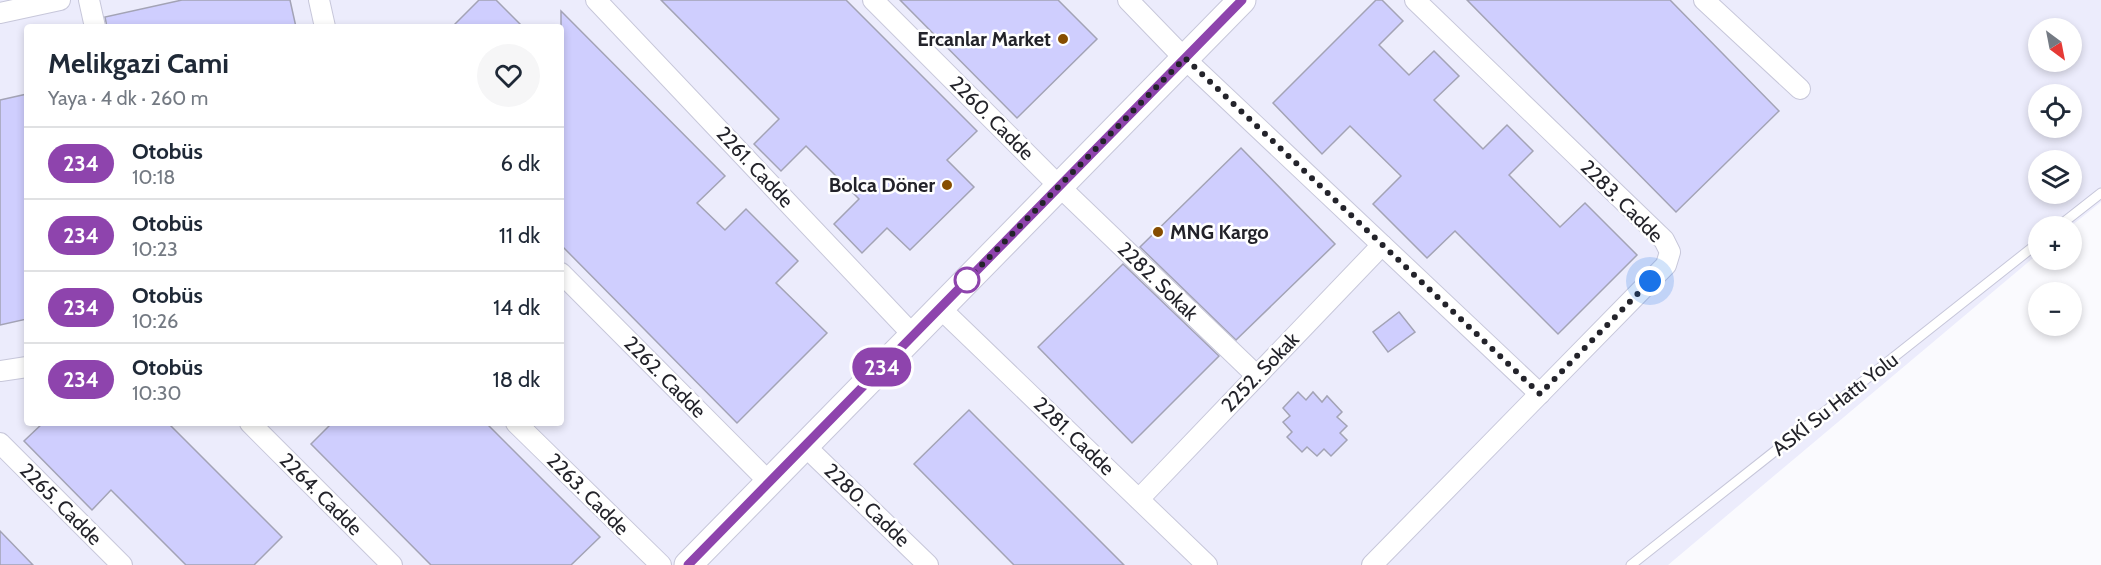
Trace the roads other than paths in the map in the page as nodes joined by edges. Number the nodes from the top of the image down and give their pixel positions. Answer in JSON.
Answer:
{"nodes":[{"id":1,"x":60,"y":0,"type":"edge"},
{"id":2,"x":89,"y":0,"type":"edge"},
{"id":3,"x":319,"y":0,"type":"edge"},
{"id":4,"x":596,"y":0,"type":"edge"},
{"id":5,"x":873,"y":0,"type":"edge"},
{"id":6,"x":1128,"y":0,"type":"edge"},
{"id":7,"x":1242,"y":0,"type":"edge"},
{"id":8,"x":1415,"y":0,"type":"edge"},
{"id":9,"x":1704,"y":0,"type":"edge"},
{"id":10,"x":0,"y":13,"type":"edge"},
{"id":11,"x":94,"y":24,"type":"edge"},
{"id":12,"x":324,"y":24,"type":"edge"},
{"id":13,"x":1185,"y":58,"type":"junction"},
{"id":14,"x":1800,"y":89,"type":"dead end"},
{"id":15,"x":1059,"y":186,"type":"junction"},
{"id":16,"x":2101,"y":193,"type":"edge"},
{"id":17,"x":2072,"y":216,"type":"edge"},
{"id":18,"x":1382,"y":245,"type":"junction"},
{"id":19,"x":2028,"y":251,"type":"edge"},
{"id":20,"x":564,"y":276,"type":"edge"},
{"id":21,"x":940,"y":308,"type":"junction"},
{"id":22,"x":913,"y":335,"type":"junction"},
{"id":23,"x":24,"y":367,"type":"edge"},
{"id":24,"x":0,"y":371,"type":"edge"},
{"id":25,"x":1257,"y":376,"type":"junction"},
{"id":26,"x":1540,"y":394,"type":"junction"},
{"id":27,"x":253,"y":426,"type":"edge"},
{"id":28,"x":519,"y":426,"type":"edge"},
{"id":29,"x":0,"y":443,"type":"edge"},
{"id":30,"x":805,"y":446,"type":"junction"},
{"id":31,"x":769,"y":482,"type":"junction"},
{"id":32,"x":1139,"y":499,"type":"junction"},
{"id":33,"x":122,"y":565,"type":"edge"},
{"id":34,"x":392,"y":565,"type":"edge"},
{"id":35,"x":661,"y":565,"type":"edge"},
{"id":36,"x":688,"y":565,"type":"edge"},
{"id":37,"x":928,"y":565,"type":"edge"},
{"id":38,"x":1208,"y":565,"type":"edge"},
{"id":39,"x":1372,"y":565,"type":"edge"},
{"id":40,"x":1631,"y":565,"type":"edge"}],
"edges":[{"from":1,"to":10,"type":"street"},
{"from":2,"to":11,"type":"street"},
{"from":3,"to":12,"type":"street"},
{"from":4,"to":22,"type":"street","name":"2261. Cadde"},
{"from":5,"to":15,"type":"street","name":"2260. Cadde"},
{"from":6,"to":13,"type":"street"},
{"from":7,"to":13,"type":"street"},
{"from":8,"to":26,"type":"street","name":"2283. Cadde"},
{"from":9,"to":14,"type":"street"},
{"from":13,"to":15,"type":"street"},
{"from":13,"to":18,"type":"street"},
{"from":15,"to":21,"type":"street"},
{"from":15,"to":25,"type":"street","name":"2282. Sokak"},
{"from":16,"to":17,"type":"lane"},
{"from":18,"to":25,"type":"street","name":"2252. Sokak"},
{"from":18,"to":26,"type":"street"},
{"from":19,"to":40,"type":"lane","name":"ASKİ Su Hattı Yolu"},
{"from":20,"to":31,"type":"street","name":"2262. Cadde"},
{"from":21,"to":22,"type":"street"},
{"from":21,"to":32,"type":"street","name":"2281. Cadde"},
{"from":22,"to":30,"type":"street"},
{"from":23,"to":24,"type":"street"},
{"from":25,"to":32,"type":"street","name":"2252. Sokak"},
{"from":26,"to":39,"type":"street","name":"2283. Cadde"},
{"from":27,"to":34,"type":"street","name":"2264. Cadde"},
{"from":28,"to":35,"type":"street","name":"2263. Cadde"},
{"from":29,"to":33,"type":"street","name":"2265. Cadde"},
{"from":30,"to":31,"type":"street"},
{"from":30,"to":37,"type":"street","name":"2280. Cadde"},
{"from":31,"to":36,"type":"street"},
{"from":32,"to":38,"type":"street","name":"2281. Cadde"}]}
